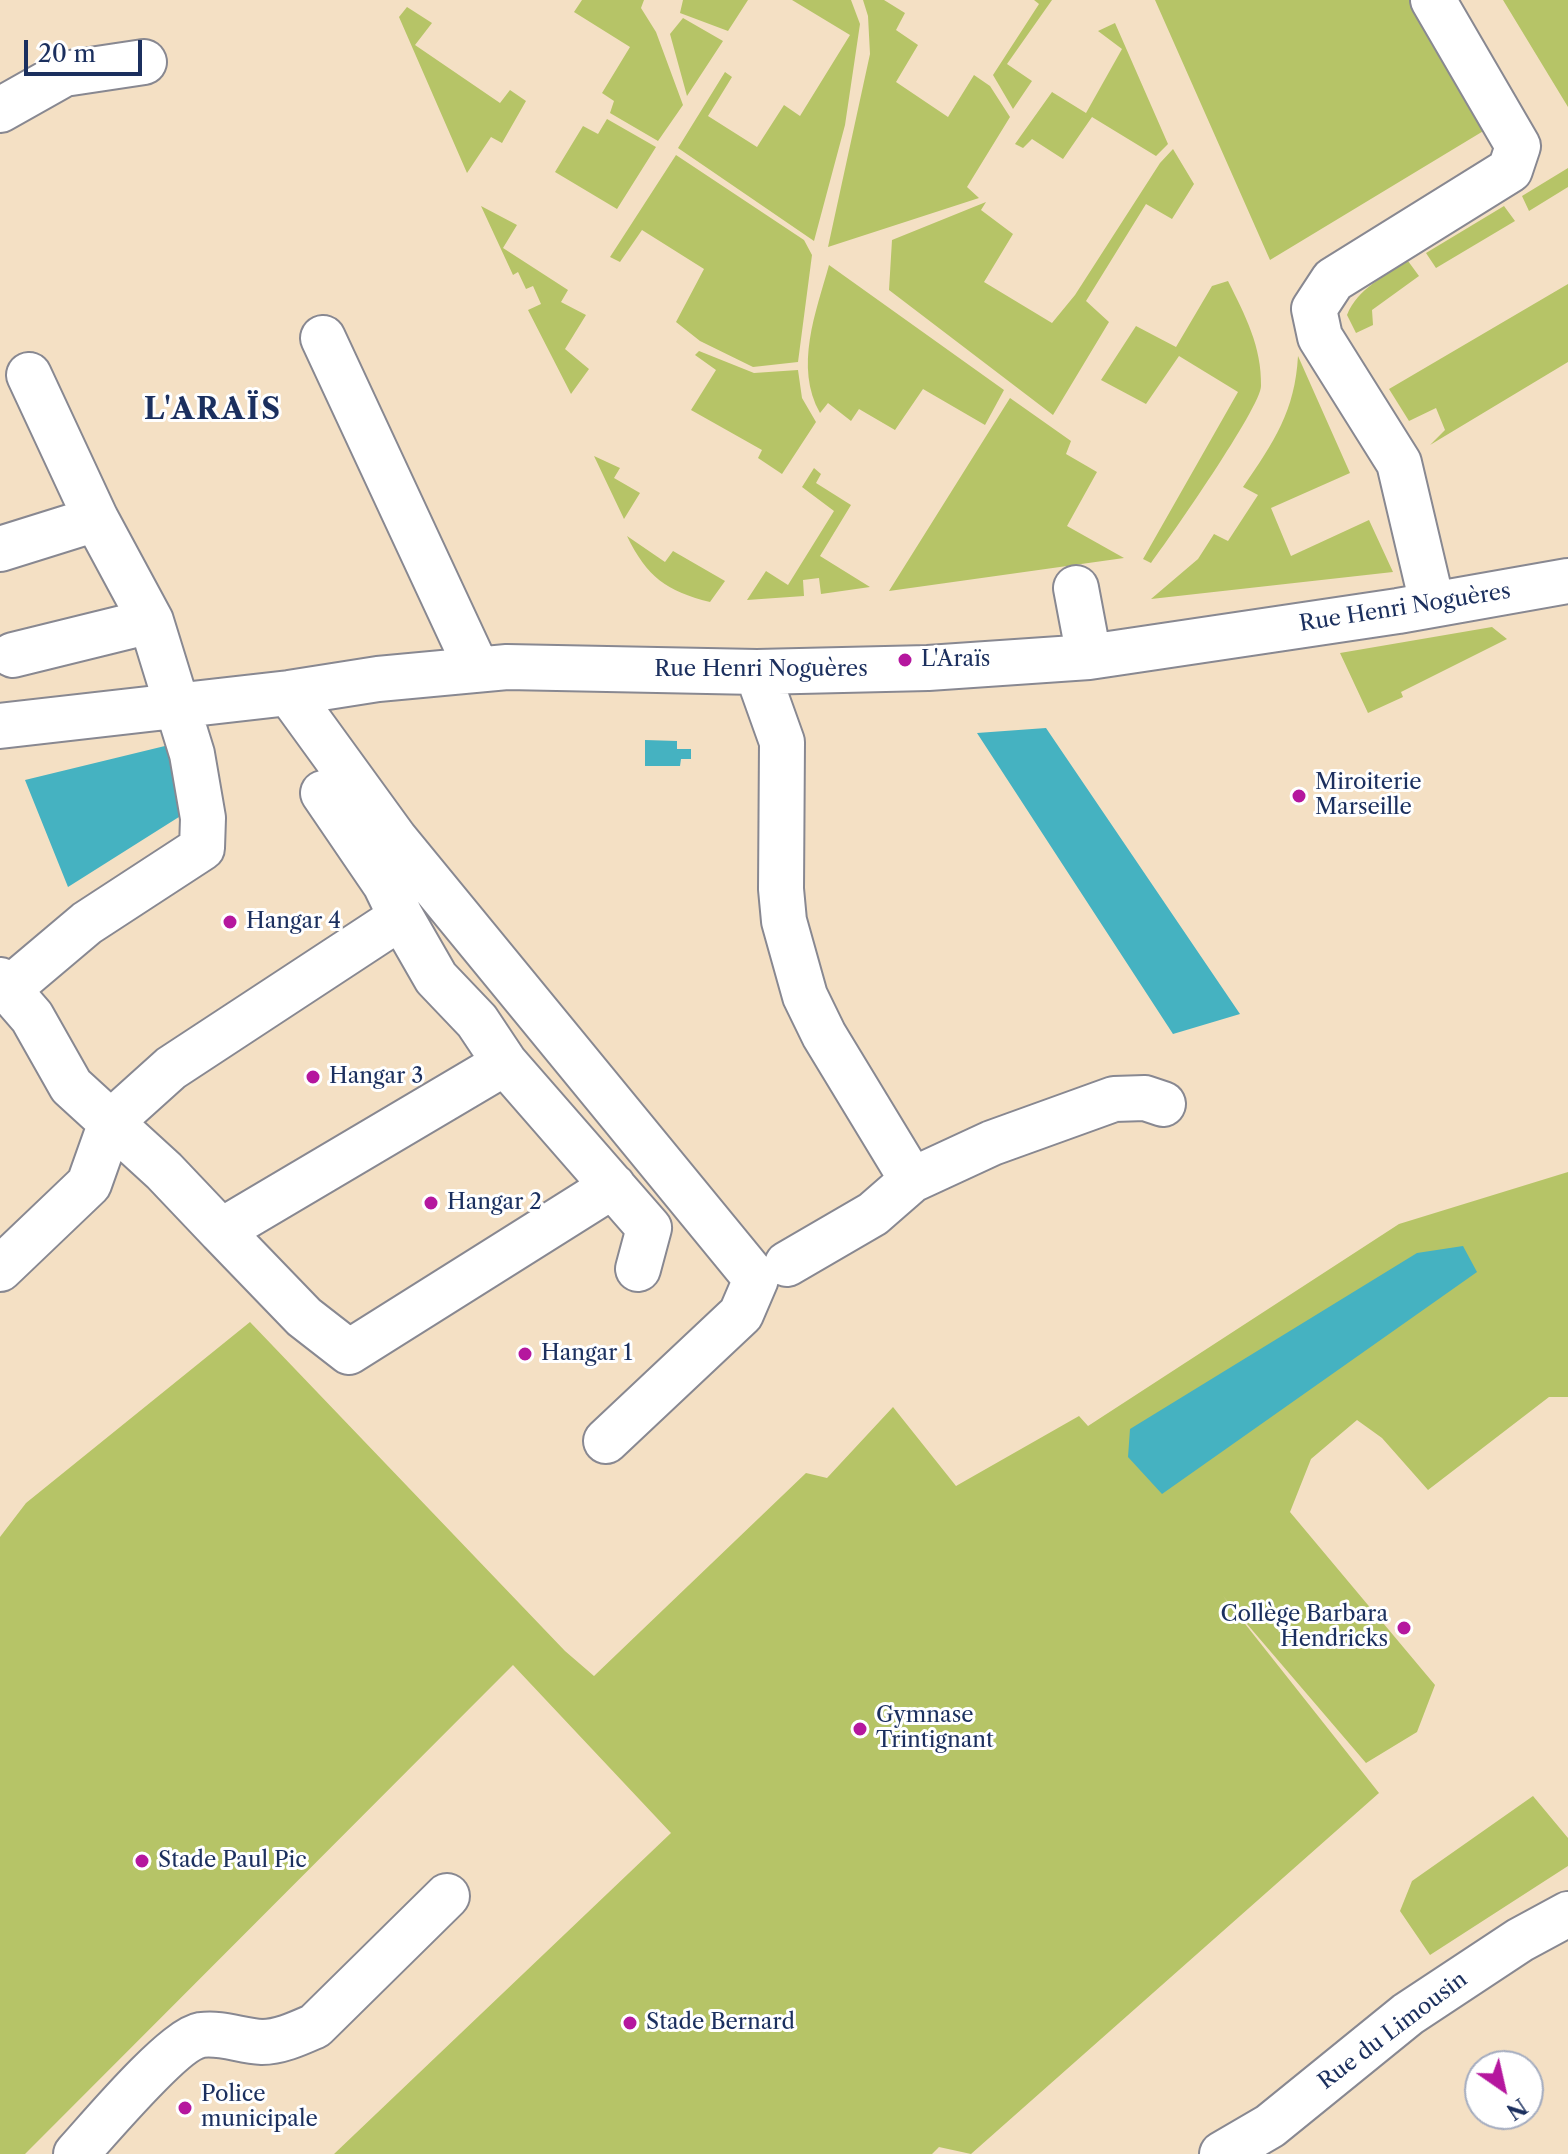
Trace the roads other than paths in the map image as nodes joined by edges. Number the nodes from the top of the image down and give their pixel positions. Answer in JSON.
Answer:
{"nodes":[{"id":1,"x":1433,"y":0,"type":"edge"},
{"id":2,"x":144,"y":62,"type":"dead end"},
{"id":3,"x":0,"y":110,"type":"edge"},
{"id":4,"x":323,"y":338,"type":"dead end"},
{"id":5,"x":29,"y":375,"type":"dead end"},
{"id":6,"x":96,"y":519,"type":"junction"},
{"id":7,"x":0,"y":549,"type":"edge"},
{"id":8,"x":1568,"y":581,"type":"edge"},
{"id":9,"x":1076,"y":588,"type":"dead end"},
{"id":10,"x":1432,"y":603,"type":"junction"},
{"id":11,"x":151,"y":621,"type":"junction"},
{"id":12,"x":13,"y":655,"type":"dead end"},
{"id":13,"x":1089,"y":657,"type":"junction"},
{"id":14,"x":477,"y":669,"type":"junction"},
{"id":15,"x":757,"y":672,"type":"junction"},
{"id":16,"x":289,"y":693,"type":"junction"},
{"id":17,"x":178,"y":706,"type":"junction"},
{"id":18,"x":0,"y":726,"type":"edge"},
{"id":19,"x":323,"y":793,"type":"dead end"},
{"id":20,"x":401,"y":917,"type":"junction"},
{"id":21,"x":5,"y":984,"type":"edge"},
{"id":22,"x":505,"y":1063,"type":"junction"},
{"id":23,"x":1163,"y":1104,"type":"dead end"},
{"id":24,"x":111,"y":1122,"type":"junction"},
{"id":25,"x":912,"y":1180,"type":"junction"},
{"id":26,"x":613,"y":1186,"type":"junction"},
{"id":27,"x":221,"y":1231,"type":"junction"},
{"id":28,"x":787,"y":1264,"type":"dead end"},
{"id":29,"x":0,"y":1269,"type":"edge"},
{"id":30,"x":638,"y":1269,"type":"dead end"},
{"id":31,"x":606,"y":1441,"type":"dead end"},
{"id":32,"x":447,"y":1896,"type":"dead end"},
{"id":33,"x":1568,"y":1914,"type":"edge"},
{"id":34,"x":76,"y":2154,"type":"edge"},
{"id":35,"x":1222,"y":2154,"type":"edge"}],
"edges":[{"from":1,"to":10,"type":"street"},
{"from":2,"to":3,"type":"street"},
{"from":4,"to":14,"type":"street"},
{"from":5,"to":6,"type":"street"},
{"from":6,"to":7,"type":"street"},
{"from":6,"to":11,"type":"street"},
{"from":8,"to":10,"type":"street","name":"Rue Henri Noguères"},
{"from":9,"to":13,"type":"street"},
{"from":10,"to":13,"type":"street","name":"Rue Henri Noguères"},
{"from":11,"to":12,"type":"street"},
{"from":11,"to":17,"type":"street"},
{"from":13,"to":15,"type":"street","name":"Rue Henri Noguères"},
{"from":14,"to":15,"type":"street","name":"Rue Henri Noguères"},
{"from":14,"to":16,"type":"street","name":"Rue Henri Noguères"},
{"from":15,"to":25,"type":"street"},
{"from":16,"to":17,"type":"street","name":"Rue Henri Noguères"},
{"from":16,"to":31,"type":"street"},
{"from":17,"to":18,"type":"street","name":"Rue Henri Noguères"},
{"from":17,"to":21,"type":"street"},
{"from":19,"to":20,"type":"street"},
{"from":20,"to":22,"type":"street"},
{"from":20,"to":24,"type":"street"},
{"from":21,"to":24,"type":"street"},
{"from":22,"to":26,"type":"street"},
{"from":22,"to":27,"type":"street"},
{"from":23,"to":25,"type":"street"},
{"from":24,"to":27,"type":"street"},
{"from":24,"to":29,"type":"street"},
{"from":25,"to":28,"type":"street"},
{"from":26,"to":27,"type":"street"},
{"from":26,"to":30,"type":"street"},
{"from":32,"to":34,"type":"street"},
{"from":33,"to":35,"type":"street","name":"Rue du Limousin"}]}
